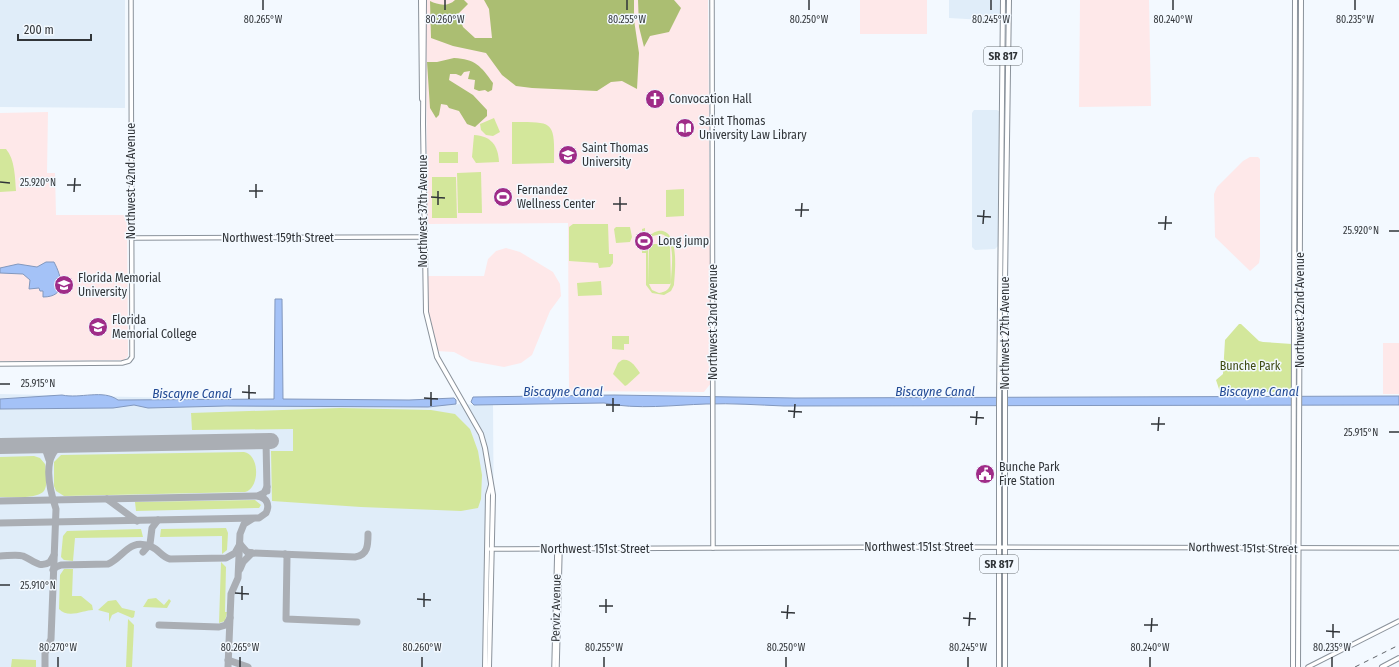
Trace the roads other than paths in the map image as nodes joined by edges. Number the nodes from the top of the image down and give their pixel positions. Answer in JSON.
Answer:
{"nodes":[{"id":1,"x":130,"y":0,"type":"edge"},
{"id":2,"x":421,"y":0,"type":"edge"},
{"id":3,"x":424,"y":0,"type":"edge"},
{"id":4,"x":712,"y":0,"type":"edge"},
{"id":5,"x":1003,"y":0,"type":"edge"},
{"id":6,"x":1009,"y":0,"type":"edge"},
{"id":7,"x":1295,"y":0,"type":"edge"},
{"id":8,"x":1301,"y":0,"type":"edge"},
{"id":9,"x":423,"y":109,"type":"junction"},
{"id":10,"x":1001,"y":145,"type":"junction"},
{"id":11,"x":1007,"y":145,"type":"junction"},
{"id":12,"x":424,"y":237,"type":"junction"},
{"id":13,"x":132,"y":238,"type":"junction"},
{"id":14,"x":1000,"y":254,"type":"junction"},
{"id":15,"x":1005,"y":282,"type":"junction"},
{"id":16,"x":0,"y":364,"type":"edge"},
{"id":17,"x":999,"y":480,"type":"junction"},
{"id":18,"x":1005,"y":480,"type":"junction"},
{"id":19,"x":999,"y":547,"type":"junction"},
{"id":20,"x":1005,"y":547,"type":"junction"},
{"id":21,"x":558,"y":548,"type":"junction"},
{"id":22,"x":713,"y":548,"type":"junction"},
{"id":23,"x":1293,"y":548,"type":"junction"},
{"id":24,"x":1298,"y":548,"type":"junction"},
{"id":25,"x":1399,"y":548,"type":"edge"},
{"id":26,"x":489,"y":549,"type":"junction"},
{"id":27,"x":1399,"y":621,"type":"edge"},
{"id":28,"x":1399,"y":658,"type":"edge"},
{"id":29,"x":485,"y":667,"type":"edge"},
{"id":30,"x":489,"y":667,"type":"edge"},
{"id":31,"x":556,"y":667,"type":"edge"},
{"id":32,"x":999,"y":667,"type":"edge"},
{"id":33,"x":1005,"y":667,"type":"edge"},
{"id":34,"x":1293,"y":667,"type":"edge"},
{"id":35,"x":1298,"y":667,"type":"edge"},
{"id":36,"x":1308,"y":667,"type":"edge"},
{"id":37,"x":1382,"y":667,"type":"edge"}],
"edges":[{"from":1,"to":13,"type":"street","name":"Northwest 42nd Avenue"},
{"from":2,"to":9,"type":"main road","name":"Northwest 37th Avenue"},
{"from":3,"to":9,"type":"main road","name":"Northwest 37th Avenue"},
{"from":4,"to":22,"type":"street","name":"Northwest 32nd Avenue"},
{"from":5,"to":10,"type":"main road","name":"Northwest 27th Avenue","number":"SR 817"},
{"from":6,"to":11,"type":"main road","name":"Northwest 27th Avenue","number":"SR 817"},
{"from":7,"to":23,"type":"main road","name":"Northwest 22nd Avenue"},
{"from":8,"to":24,"type":"main road","name":"Northwest 22nd Avenue"},
{"from":9,"to":12,"type":"main road","name":"Northwest 37th Avenue"},
{"from":10,"to":11,"type":"main road"},
{"from":10,"to":14,"type":"main road","name":"Northwest 27th Avenue","number":"SR 817"},
{"from":11,"to":15,"type":"main road","name":"Northwest 27th Avenue","number":"SR 817"},
{"from":12,"to":13,"type":"street","name":"Northwest 159th Street"},
{"from":12,"to":26,"type":"main road","name":"Northwest 37th Avenue"},
{"from":13,"to":16,"type":"street","name":"Northwest 42nd Avenue"},
{"from":14,"to":15,"type":"main road"},
{"from":14,"to":17,"type":"main road","name":"Northwest 27th Avenue","number":"SR 817"},
{"from":15,"to":18,"type":"main road","name":"Northwest 27th Avenue","number":"SR 817"},
{"from":17,"to":18,"type":"main road"},
{"from":17,"to":19,"type":"main road","name":"Northwest 27th Avenue","number":"SR 817"},
{"from":18,"to":20,"type":"main road","name":"Northwest 27th Avenue","number":"SR 817"},
{"from":19,"to":20,"type":"street","name":"Northwest 151st Street"},
{"from":19,"to":22,"type":"street","name":"Northwest 151st Street"},
{"from":19,"to":32,"type":"main road","name":"Northwest 27th Avenue","number":"SR 817"},
{"from":20,"to":23,"type":"street","name":"Northwest 151st Street"},
{"from":20,"to":33,"type":"main road","name":"Northwest 27th Avenue","number":"SR 817"},
{"from":21,"to":22,"type":"street","name":"Northwest 151st Street"},
{"from":21,"to":26,"type":"street","name":"Northwest 151st Street"},
{"from":21,"to":31,"type":"street","name":"Perviz Avenue"},
{"from":23,"to":24,"type":"street","name":"Northwest 151st Street"},
{"from":23,"to":34,"type":"main road","name":"Northwest 22nd Avenue"},
{"from":24,"to":25,"type":"street","name":"Northwest 151st Street"},
{"from":24,"to":35,"type":"main road","name":"Northwest 22nd Avenue"},
{"from":26,"to":29,"type":"main road"},
{"from":26,"to":30,"type":"main road"},
{"from":27,"to":36,"type":"street"},
{"from":28,"to":37,"type":"main road"}]}
